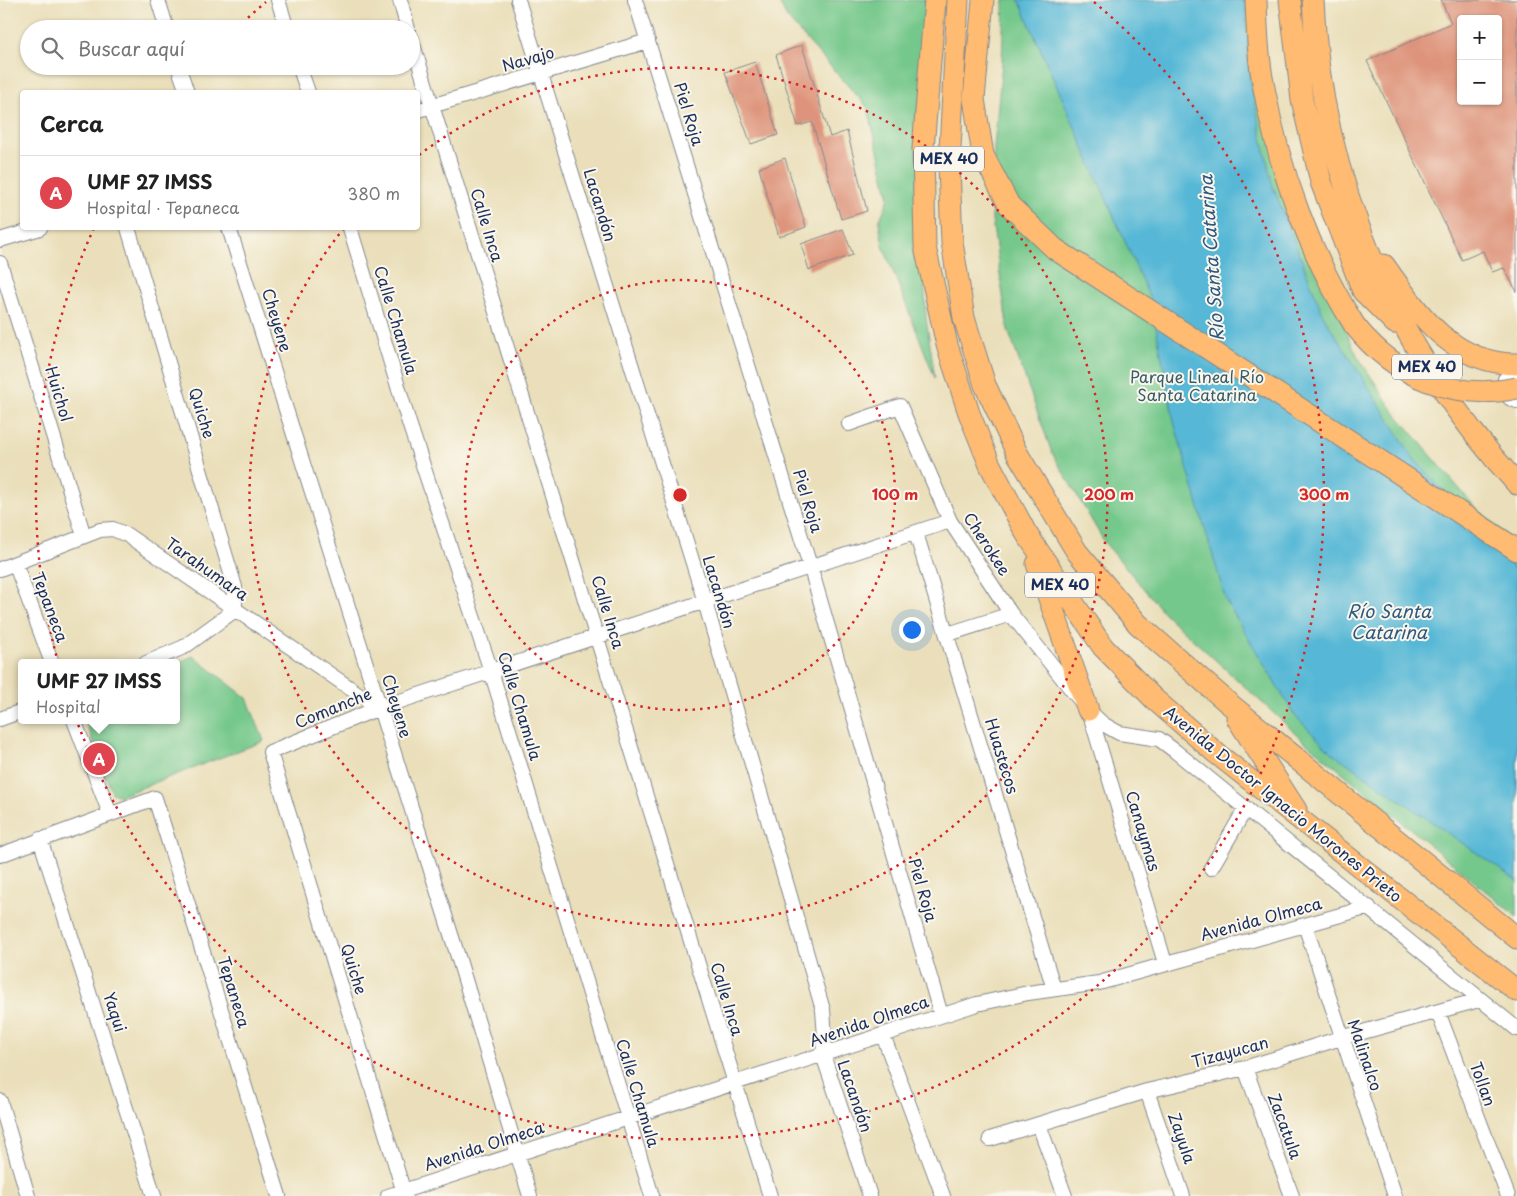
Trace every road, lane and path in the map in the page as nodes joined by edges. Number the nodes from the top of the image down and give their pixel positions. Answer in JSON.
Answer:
{"nodes":[{"id":1,"x":158,"y":0,"type":"edge"},
{"id":2,"x":278,"y":0,"type":"edge"},
{"id":3,"x":400,"y":0,"type":"edge"},
{"id":4,"x":518,"y":0,"type":"edge"},
{"id":5,"x":635,"y":0,"type":"edge"},
{"id":6,"x":935,"y":0,"type":"edge"},
{"id":7,"x":958,"y":0,"type":"edge"},
{"id":8,"x":983,"y":0,"type":"edge"},
{"id":9,"x":1256,"y":0,"type":"edge"},
{"id":10,"x":1290,"y":0,"type":"edge"},
{"id":11,"x":1313,"y":0,"type":"edge"},
{"id":12,"x":164,"y":20,"type":"edge"},
{"id":13,"x":284,"y":20,"type":"edge"},
{"id":14,"x":406,"y":20,"type":"edge"},
{"id":15,"x":648,"y":41,"type":"junction"},
{"id":16,"x":541,"y":74,"type":"junction"},
{"id":17,"x":181,"y":75,"type":"edge"},
{"id":18,"x":303,"y":75,"type":"edge"},
{"id":19,"x":418,"y":75,"type":"edge"},
{"id":20,"x":186,"y":90,"type":"edge"},
{"id":21,"x":307,"y":90,"type":"edge"},
{"id":22,"x":424,"y":108,"type":"edge"},
{"id":23,"x":33,"y":230,"type":"edge"},
{"id":24,"x":129,"y":230,"type":"edge"},
{"id":25,"x":230,"y":230,"type":"edge"},
{"id":26,"x":351,"y":230,"type":"edge"},
{"id":27,"x":1363,"y":235,"type":"junction"},
{"id":28,"x":0,"y":240,"type":"edge"},
{"id":29,"x":0,"y":263,"type":"edge"},
{"id":30,"x":1409,"y":338,"type":"junction"},
{"id":31,"x":1517,"y":364,"type":"edge"},
{"id":32,"x":1517,"y":371,"type":"edge"},
{"id":33,"x":1517,"y":388,"type":"edge"},
{"id":34,"x":1517,"y":401,"type":"edge"},
{"id":35,"x":849,"y":424,"type":"dead end"},
{"id":36,"x":1517,"y":484,"type":"edge"},
{"id":37,"x":950,"y":521,"type":"junction"},
{"id":38,"x":916,"y":533,"type":"junction"},
{"id":39,"x":1026,"y":533,"type":"junction"},
{"id":40,"x":84,"y":536,"type":"junction"},
{"id":41,"x":1517,"y":550,"type":"edge"},
{"id":42,"x":15,"y":563,"type":"junction"},
{"id":43,"x":0,"y":569,"type":"edge"},
{"id":44,"x":811,"y":569,"type":"junction"},
{"id":45,"x":704,"y":602,"type":"junction"},
{"id":46,"x":235,"y":610,"type":"junction"},
{"id":47,"x":1012,"y":614,"type":"junction"},
{"id":48,"x":948,"y":634,"type":"junction"},
{"id":49,"x":597,"y":637,"type":"junction"},
{"id":50,"x":51,"y":659,"type":"edge"},
{"id":51,"x":156,"y":659,"type":"edge"},
{"id":52,"x":491,"y":671,"type":"junction"},
{"id":53,"x":1226,"y":701,"type":"junction"},
{"id":54,"x":379,"y":708,"type":"junction"},
{"id":55,"x":1088,"y":710,"type":"junction"},
{"id":56,"x":18,"y":713,"type":"edge"},
{"id":57,"x":0,"y":720,"type":"edge"},
{"id":58,"x":76,"y":724,"type":"edge"},
{"id":59,"x":270,"y":752,"type":"joint"},
{"id":60,"x":1246,"y":808,"type":"junction"},
{"id":61,"x":110,"y":814,"type":"junction"},
{"id":62,"x":1305,"y":824,"type":"junction"},
{"id":63,"x":40,"y":839,"type":"junction"},
{"id":64,"x":0,"y":855,"type":"edge"},
{"id":65,"x":1212,"y":868,"type":"dead end"},
{"id":66,"x":1369,"y":907,"type":"junction"},
{"id":67,"x":1304,"y":925,"type":"junction"},
{"id":68,"x":1517,"y":938,"type":"edge"},
{"id":69,"x":1165,"y":963,"type":"junction"},
{"id":70,"x":1054,"y":989,"type":"junction"},
{"id":71,"x":1517,"y":991,"type":"edge"},
{"id":72,"x":1479,"y":1000,"type":"junction"},
{"id":73,"x":1438,"y":1012,"type":"junction"},
{"id":74,"x":941,"y":1014,"type":"junction"},
{"id":75,"x":1517,"y":1029,"type":"edge"},
{"id":76,"x":883,"y":1035,"type":"junction"},
{"id":77,"x":1341,"y":1038,"type":"junction"},
{"id":78,"x":823,"y":1055,"type":"junction"},
{"id":79,"x":1245,"y":1068,"type":"junction"},
{"id":80,"x":734,"y":1082,"type":"junction"},
{"id":81,"x":1147,"y":1091,"type":"junction"},
{"id":82,"x":0,"y":1101,"type":"edge"},
{"id":83,"x":627,"y":1119,"type":"junction"},
{"id":84,"x":1039,"y":1125,"type":"junction"},
{"id":85,"x":990,"y":1138,"type":"dead end"},
{"id":86,"x":517,"y":1152,"type":"junction"},
{"id":87,"x":405,"y":1193,"type":"edge"},
{"id":88,"x":28,"y":1196,"type":"edge"},
{"id":89,"x":154,"y":1196,"type":"edge"},
{"id":90,"x":279,"y":1196,"type":"edge"},
{"id":91,"x":388,"y":1196,"type":"edge"},
{"id":92,"x":530,"y":1196,"type":"edge"},
{"id":93,"x":652,"y":1196,"type":"edge"},
{"id":94,"x":770,"y":1196,"type":"edge"},
{"id":95,"x":870,"y":1196,"type":"edge"},
{"id":96,"x":943,"y":1196,"type":"edge"},
{"id":97,"x":1066,"y":1196,"type":"edge"},
{"id":98,"x":1183,"y":1196,"type":"edge"},
{"id":99,"x":1292,"y":1196,"type":"edge"},
{"id":100,"x":1394,"y":1196,"type":"edge"},
{"id":101,"x":1508,"y":1196,"type":"edge"}],
"edges":[{"from":1,"to":12,"type":"street"},
{"from":2,"to":13,"type":"street"},
{"from":3,"to":14,"type":"street"},
{"from":4,"to":16,"type":"street","name":"Lacandón"},
{"from":5,"to":15,"type":"street","name":"Piel Roja"},
{"from":6,"to":39,"type":"highway","name":"Avenida Doctor Ignacio Morones Prieto","number":"MEX 40"},
{"from":7,"to":53,"type":"highway","number":"MEX 40"},
{"from":8,"to":41,"type":"highway"},
{"from":9,"to":33,"type":"highway","bridge":true},
{"from":10,"to":30,"type":"highway"},
{"from":11,"to":27,"type":"highway","number":"MEX 40"},
{"from":15,"to":16,"type":"street","name":"Navajo"},
{"from":15,"to":44,"type":"street","name":"Piel Roja"},
{"from":16,"to":22,"type":"street","name":"Navajo"},
{"from":16,"to":45,"type":"street","name":"Lacandón"},
{"from":17,"to":20,"type":"street"},
{"from":18,"to":21,"type":"street"},
{"from":19,"to":22,"type":"street","name":"Calle Inca"},
{"from":22,"to":49,"type":"street","name":"Calle Inca"},
{"from":23,"to":28,"type":"street"},
{"from":24,"to":46,"type":"street","name":"Quiche"},
{"from":25,"to":54,"type":"street","name":"Cheyene"},
{"from":26,"to":52,"type":"street","name":"Calle Chamula"},
{"from":27,"to":30,"type":"highway","number":"MEX 40"},
{"from":27,"to":31,"type":"highway"},
{"from":29,"to":40,"type":"street","name":"Huichol"},
{"from":30,"to":36,"type":"highway","number":"MEX 40"},
{"from":32,"to":34,"type":"street"},
{"from":35,"to":37,"type":"street","name":"Cherokee"},
{"from":37,"to":38,"type":"street","name":"Comanche"},
{"from":37,"to":47,"type":"street","name":"Cherokee"},
{"from":38,"to":44,"type":"street","name":"Comanche"},
{"from":38,"to":48,"type":"street","name":"Huastecos"},
{"from":39,"to":55,"type":"highway"},
{"from":39,"to":62,"type":"highway","name":"Avenida Doctor Ignacio Morones Prieto","number":"MEX 40"},
{"from":40,"to":42,"type":"street","name":"Tarahumara"},
{"from":40,"to":46,"type":"street","name":"Tarahumara"},
{"from":42,"to":43,"type":"street","name":"Tarahumara"},
{"from":42,"to":50,"type":"street","name":"Tepaneca"},
{"from":44,"to":45,"type":"street","name":"Comanche"},
{"from":44,"to":74,"type":"street","name":"Piel Roja"},
{"from":45,"to":49,"type":"street","name":"Comanche"},
{"from":45,"to":78,"type":"street","name":"Lacandón"},
{"from":46,"to":51,"type":"street"},
{"from":46,"to":54,"type":"street","name":"Tarahumara"},
{"from":47,"to":48,"type":"street"},
{"from":47,"to":55,"type":"street","name":"Cherokee"},
{"from":48,"to":70,"type":"street","name":"Huastecos"},
{"from":49,"to":52,"type":"street","name":"Comanche"},
{"from":49,"to":80,"type":"street","name":"Calle Inca"},
{"from":52,"to":54,"type":"street","name":"Comanche"},
{"from":52,"to":83,"type":"street","name":"Calle Chamula"},
{"from":53,"to":62,"type":"highway"},
{"from":53,"to":68,"type":"highway","number":"MEX 40"},
{"from":54,"to":59,"type":"street","name":"Comanche"},
{"from":54,"to":86,"type":"street","name":"Cheyene"},
{"from":55,"to":60,"type":"street","name":"Avenida Doctor Ignacio Morones Prieto"},
{"from":55,"to":69,"type":"street","name":"Canaymas"},
{"from":56,"to":57,"type":"street"},
{"from":58,"to":61,"type":"street"},
{"from":59,"to":87,"type":"street","name":"Quiche"},
{"from":60,"to":65,"type":"street"},
{"from":60,"to":66,"type":"street","name":"Avenida Doctor Ignacio Morones Prieto"},
{"from":61,"to":63,"type":"street"},
{"from":61,"to":90,"type":"street","name":"Tepaneca"},
{"from":62,"to":71,"type":"highway","name":"Avenida Doctor Ignacio Morones Prieto","number":"MEX 40"},
{"from":63,"to":64,"type":"street"},
{"from":63,"to":89,"type":"street","name":"Yaqui"},
{"from":66,"to":67,"type":"street","name":"Avenida Olmeca"},
{"from":66,"to":72,"type":"street","name":"Avenida Doctor Ignacio Morones Prieto"},
{"from":67,"to":69,"type":"street","name":"Avenida Olmeca"},
{"from":67,"to":77,"type":"street","name":"Malinalco"},
{"from":69,"to":70,"type":"street","name":"Avenida Olmeca"},
{"from":70,"to":74,"type":"street","name":"Avenida Olmeca"},
{"from":72,"to":73,"type":"street","name":"Tizayucan"},
{"from":72,"to":75,"type":"street","name":"Avenida Doctor Ignacio Morones Prieto"},
{"from":73,"to":77,"type":"street","name":"Tizayucan"},
{"from":73,"to":101,"type":"street","name":"Tollan"},
{"from":74,"to":76,"type":"street","name":"Avenida Olmeca"},
{"from":76,"to":78,"type":"street","name":"Avenida Olmeca"},
{"from":76,"to":96,"type":"street"},
{"from":77,"to":79,"type":"street","name":"Tizayucan"},
{"from":77,"to":100,"type":"street","name":"Malinalco"},
{"from":78,"to":80,"type":"street","name":"Avenida Olmeca"},
{"from":78,"to":95,"type":"street","name":"Lacandón"},
{"from":79,"to":81,"type":"street","name":"Tizayucan"},
{"from":79,"to":99,"type":"street","name":"Zacatula"},
{"from":80,"to":83,"type":"street","name":"Avenida Olmeca"},
{"from":80,"to":94,"type":"street","name":"Calle Inca"},
{"from":81,"to":84,"type":"street","name":"Tizayucan"},
{"from":81,"to":98,"type":"street","name":"Zayula"},
{"from":82,"to":88,"type":"street"},
{"from":83,"to":86,"type":"street","name":"Avenida Olmeca"},
{"from":83,"to":93,"type":"street","name":"Calle Chamula"},
{"from":84,"to":85,"type":"street","name":"Tizayucan"},
{"from":84,"to":97,"type":"street"},
{"from":86,"to":87,"type":"street","name":"Avenida Olmeca"},
{"from":86,"to":92,"type":"street","name":"Cheyene"},
{"from":87,"to":91,"type":"street","name":"Avenida Olmeca"}]}
